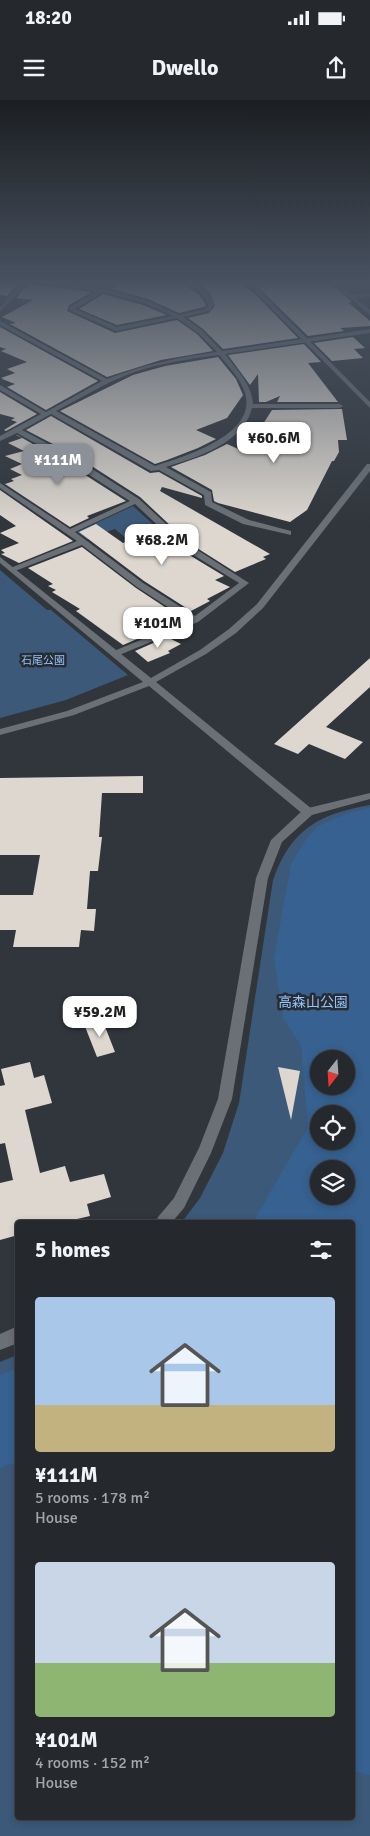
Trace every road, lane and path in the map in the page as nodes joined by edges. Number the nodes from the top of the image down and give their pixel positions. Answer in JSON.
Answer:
{"nodes":[{"id":1,"x":74,"y":363,"type":"edge"},
{"id":2,"x":161,"y":363,"type":"edge"},
{"id":3,"x":228,"y":363,"type":"edge"},
{"id":4,"x":328,"y":363,"type":"edge"},
{"id":5,"x":107,"y":381,"type":"junction"},
{"id":6,"x":0,"y":387,"type":"edge"},
{"id":7,"x":250,"y":406,"type":"junction"},
{"id":8,"x":340,"y":406,"type":"dead end"},
{"id":9,"x":370,"y":406,"type":"edge"},
{"id":10,"x":47,"y":412,"type":"junction"},
{"id":11,"x":17,"y":430,"type":"junction"},
{"id":12,"x":0,"y":439,"type":"edge"},
{"id":13,"x":370,"y":466,"type":"edge"},
{"id":14,"x":160,"y":467,"type":"junction"},
{"id":15,"x":0,"y":485,"type":"edge"},
{"id":16,"x":136,"y":501,"type":"junction"},
{"id":17,"x":70,"y":532,"type":"junction"},
{"id":18,"x":288,"y":533,"type":"dead end"},
{"id":19,"x":82,"y":542,"type":"junction"},
{"id":20,"x":0,"y":559,"type":"edge"},
{"id":21,"x":12,"y":569,"type":"junction"},
{"id":22,"x":195,"y":620,"type":"junction"},
{"id":23,"x":116,"y":654,"type":"junction"},
{"id":24,"x":152,"y":682,"type":"junction"},
{"id":25,"x":0,"y":732,"type":"edge"},
{"id":26,"x":370,"y":796,"type":"edge"},
{"id":27,"x":308,"y":812,"type":"junction"},
{"id":28,"x":165,"y":1220,"type":"edge"},
{"id":29,"x":15,"y":1335,"type":"edge"},
{"id":30,"x":0,"y":1342,"type":"edge"}],
"edges":[{"from":1,"to":5,"type":"street"},
{"from":2,"to":5,"type":"street"},
{"from":3,"to":7,"type":"street"},
{"from":4,"to":9,"type":"street"},
{"from":5,"to":10,"type":"street"},
{"from":6,"to":10,"type":"street"},
{"from":7,"to":8,"type":"street"},
{"from":7,"to":14,"type":"street"},
{"from":10,"to":11,"type":"street"},
{"from":10,"to":14,"type":"street"},
{"from":11,"to":12,"type":"street"},
{"from":11,"to":16,"type":"street"},
{"from":13,"to":24,"type":"street"},
{"from":14,"to":18,"type":"street"},
{"from":15,"to":17,"type":"street"},
{"from":16,"to":17,"type":"street"},
{"from":16,"to":22,"type":"street"},
{"from":17,"to":19,"type":"street"},
{"from":19,"to":21,"type":"street"},
{"from":19,"to":22,"type":"street"},
{"from":20,"to":21,"type":"street"},
{"from":21,"to":23,"type":"street"},
{"from":22,"to":23,"type":"street"},
{"from":23,"to":24,"type":"street"},
{"from":24,"to":25,"type":"street"},
{"from":24,"to":27,"type":"street"},
{"from":26,"to":27,"type":"street"},
{"from":27,"to":28,"type":"street"},
{"from":29,"to":30,"type":"street"}]}
